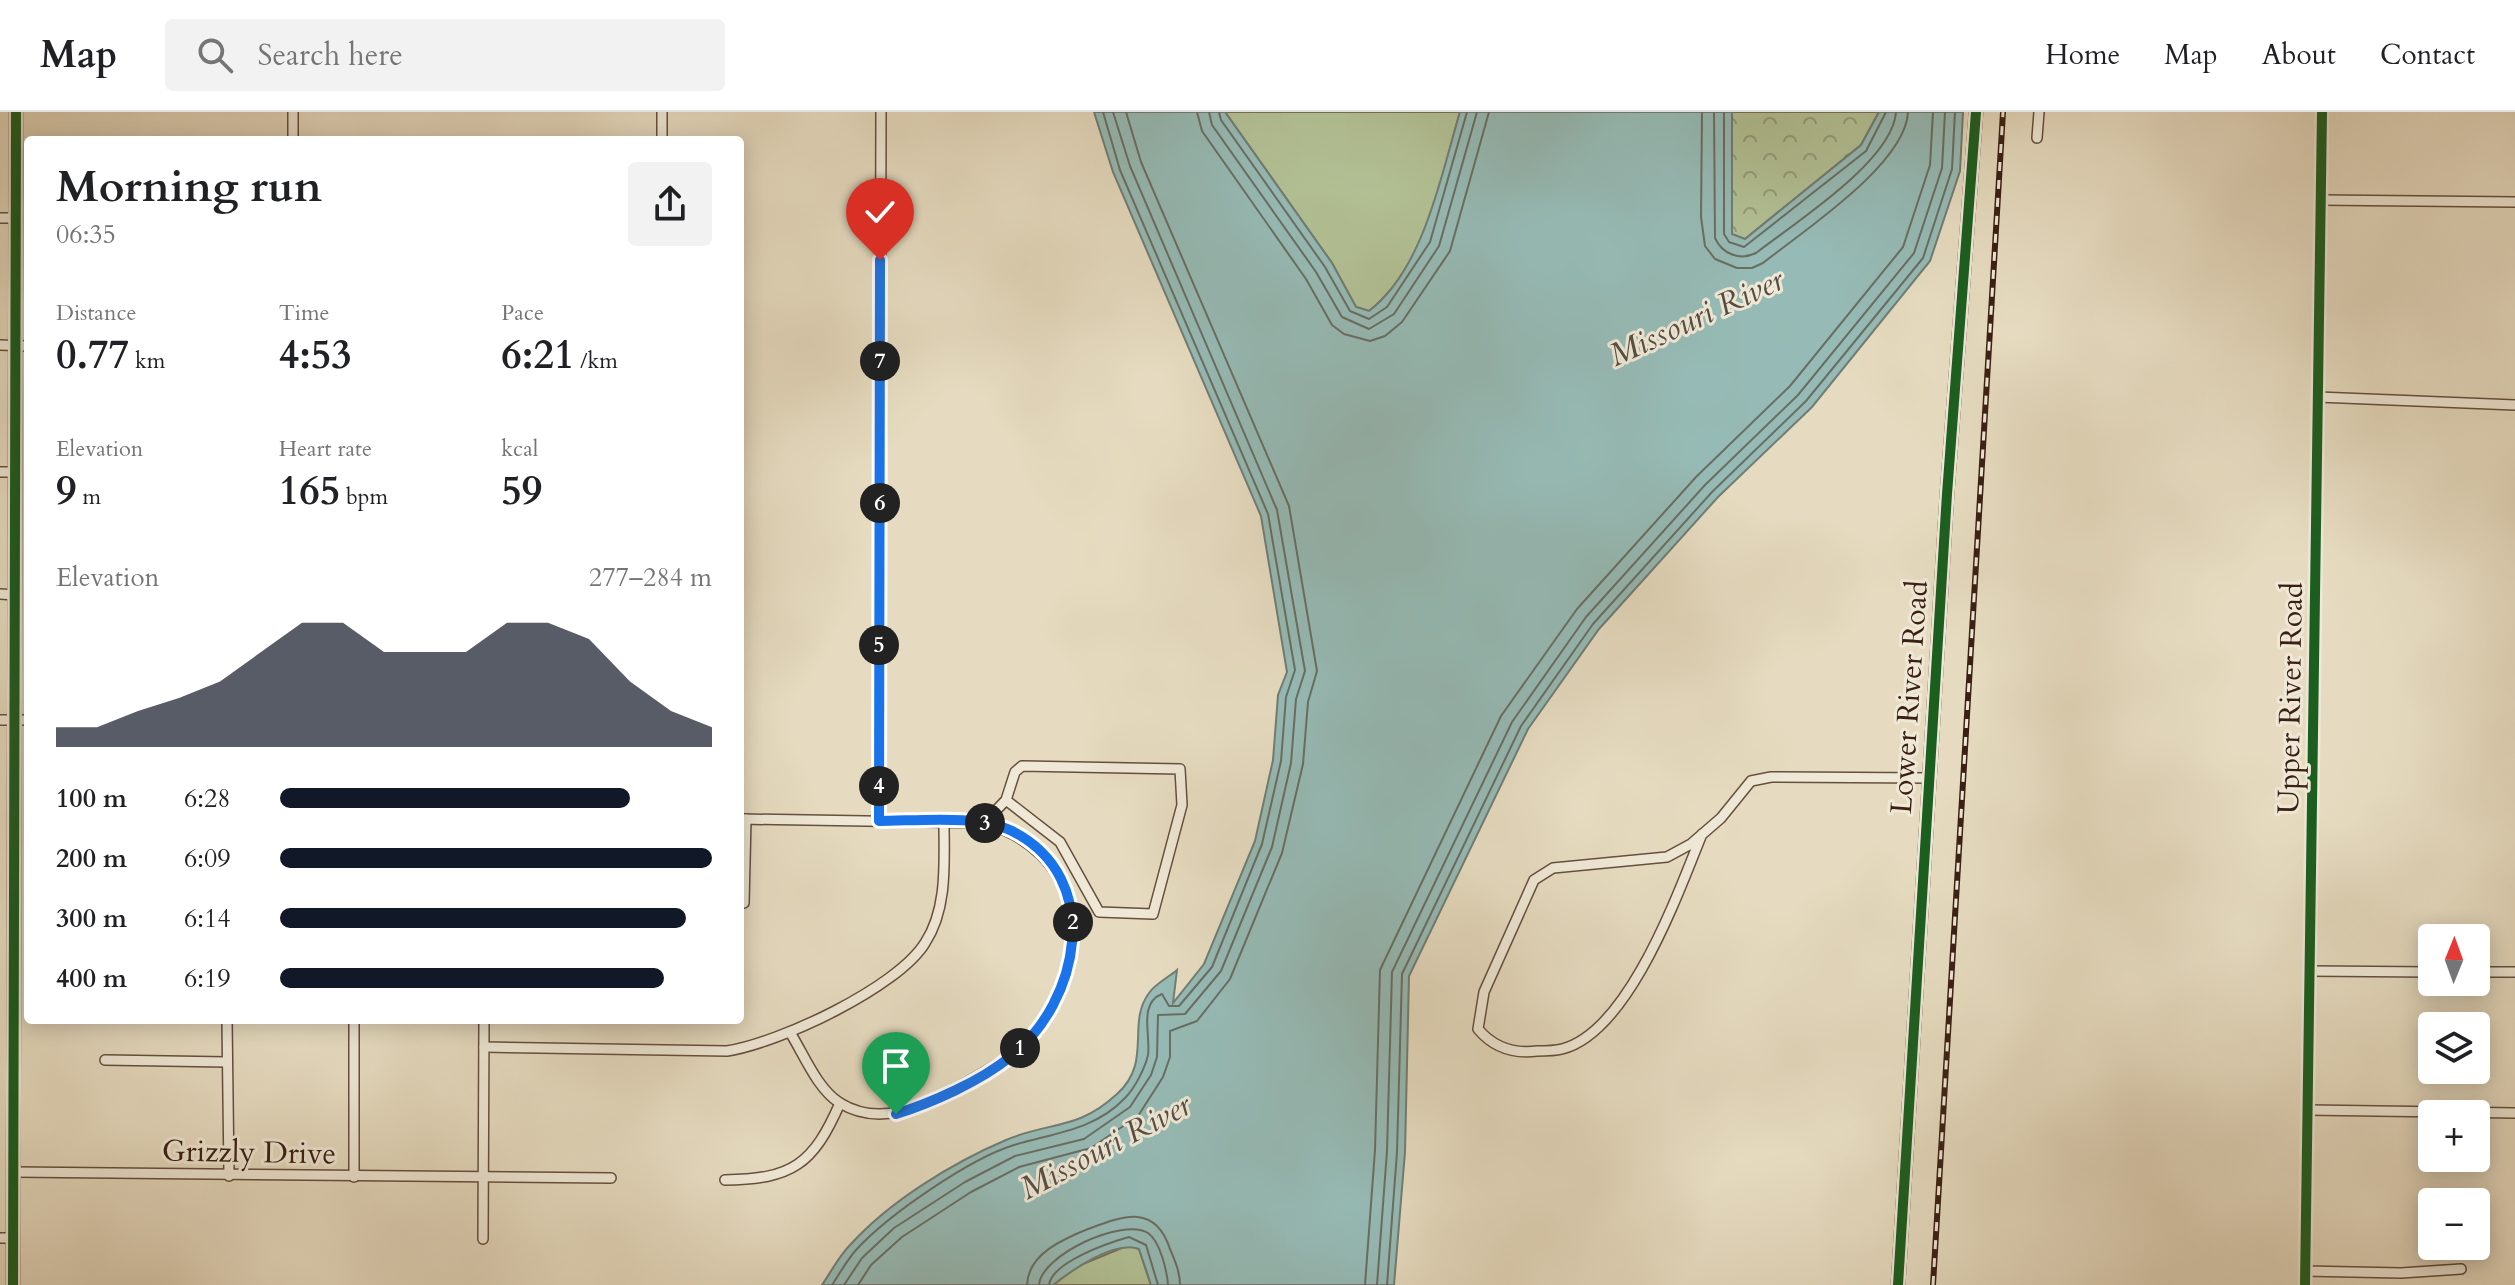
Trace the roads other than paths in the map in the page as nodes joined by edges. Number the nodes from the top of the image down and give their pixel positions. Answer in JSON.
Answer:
{"nodes":[{"id":1,"x":16,"y":112,"type":"edge"},
{"id":2,"x":293,"y":112,"type":"edge"},
{"id":3,"x":662,"y":112,"type":"edge"},
{"id":4,"x":881,"y":112,"type":"edge"},
{"id":5,"x":1976,"y":112,"type":"edge"},
{"id":6,"x":2039,"y":112,"type":"edge"},
{"id":7,"x":2322,"y":112,"type":"edge"},
{"id":8,"x":293,"y":136,"type":"edge"},
{"id":9,"x":662,"y":136,"type":"edge"},
{"id":10,"x":2037,"y":138,"type":"dead end"},
{"id":11,"x":2320,"y":200,"type":"junction"},
{"id":12,"x":2515,"y":202,"type":"edge"},
{"id":13,"x":0,"y":218,"type":"edge"},
{"id":14,"x":15,"y":218,"type":"junction"},
{"id":15,"x":0,"y":345,"type":"edge"},
{"id":16,"x":22,"y":346,"type":"edge"},
{"id":17,"x":2318,"y":397,"type":"junction"},
{"id":18,"x":2515,"y":405,"type":"edge"},
{"id":19,"x":0,"y":472,"type":"edge"},
{"id":20,"x":15,"y":472,"type":"junction"},
{"id":21,"x":0,"y":594,"type":"edge"},
{"id":22,"x":15,"y":595,"type":"junction"},
{"id":23,"x":7,"y":720,"type":"edge"},
{"id":24,"x":1928,"y":778,"type":"junction"},
{"id":25,"x":1006,"y":800,"type":"junction"},
{"id":26,"x":744,"y":819,"type":"edge"},
{"id":27,"x":879,"y":821,"type":"junction"},
{"id":28,"x":944,"y":822,"type":"junction"},
{"id":29,"x":984,"y":823,"type":"junction"},
{"id":30,"x":1702,"y":834,"type":"junction"},
{"id":31,"x":2310,"y":971,"type":"junction"},
{"id":32,"x":2418,"y":972,"type":"edge"},
{"id":33,"x":2490,"y":972,"type":"edge"},
{"id":34,"x":2515,"y":972,"type":"edge"},
{"id":35,"x":227,"y":1024,"type":"edge"},
{"id":36,"x":354,"y":1024,"type":"edge"},
{"id":37,"x":484,"y":1024,"type":"edge"},
{"id":38,"x":791,"y":1034,"type":"junction"},
{"id":39,"x":484,"y":1047,"type":"junction"},
{"id":40,"x":105,"y":1060,"type":"dead end"},
{"id":41,"x":227,"y":1062,"type":"junction"},
{"id":42,"x":840,"y":1103,"type":"junction"},
{"id":43,"x":2308,"y":1110,"type":"junction"},
{"id":44,"x":2515,"y":1113,"type":"edge"},
{"id":45,"x":15,"y":1172,"type":"junction"},
{"id":46,"x":229,"y":1176,"type":"junction"},
{"id":47,"x":354,"y":1177,"type":"junction"},
{"id":48,"x":482,"y":1177,"type":"junction"},
{"id":49,"x":611,"y":1178,"type":"dead end"},
{"id":50,"x":725,"y":1180,"type":"dead end"},
{"id":51,"x":7,"y":1238,"type":"edge"},
{"id":52,"x":483,"y":1239,"type":"dead end"},
{"id":53,"x":2461,"y":1269,"type":"dead end"},
{"id":54,"x":2305,"y":1271,"type":"junction"},
{"id":55,"x":13,"y":1285,"type":"edge"},
{"id":56,"x":1898,"y":1285,"type":"edge"},
{"id":57,"x":2305,"y":1285,"type":"edge"}],
"edges":[{"from":1,"to":14,"type":"street"},
{"from":2,"to":8,"type":"street"},
{"from":3,"to":9,"type":"street"},
{"from":4,"to":27,"type":"street"},
{"from":5,"to":24,"type":"street","name":"Lower River Road"},
{"from":6,"to":10,"type":"street"},
{"from":7,"to":11,"type":"street","name":"Upper River Road"},
{"from":11,"to":12,"type":"street"},
{"from":11,"to":17,"type":"street","name":"Upper River Road"},
{"from":13,"to":14,"type":"street"},
{"from":14,"to":16,"type":"street"},
{"from":15,"to":16,"type":"street"},
{"from":16,"to":20,"type":"street"},
{"from":17,"to":18,"type":"street"},
{"from":17,"to":31,"type":"street","name":"Upper River Road"},
{"from":19,"to":20,"type":"street"},
{"from":20,"to":22,"type":"street"},
{"from":21,"to":22,"type":"street"},
{"from":22,"to":23,"type":"street"},
{"from":23,"to":45,"type":"street"},
{"from":24,"to":30,"type":"street","name":"Lower River Road"},
{"from":24,"to":56,"type":"street","name":"Lower River Road"},
{"from":25,"to":25,"type":"street"},
{"from":25,"to":29,"type":"street"},
{"from":26,"to":27,"type":"street"},
{"from":27,"to":28,"type":"street"},
{"from":28,"to":29,"type":"street"},
{"from":28,"to":38,"type":"street"},
{"from":29,"to":42,"type":"street"},
{"from":30,"to":30,"type":"street","name":"Lower River Road"},
{"from":31,"to":32,"type":"street"},
{"from":31,"to":43,"type":"street","name":"Upper River Road"},
{"from":33,"to":34,"type":"street"},
{"from":35,"to":41,"type":"street"},
{"from":36,"to":47,"type":"street"},
{"from":37,"to":39,"type":"street"},
{"from":38,"to":39,"type":"street"},
{"from":38,"to":42,"type":"street"},
{"from":39,"to":48,"type":"street"},
{"from":40,"to":41,"type":"street"},
{"from":41,"to":46,"type":"street"},
{"from":42,"to":50,"type":"street"},
{"from":43,"to":44,"type":"street"},
{"from":43,"to":54,"type":"street","name":"Upper River Road"},
{"from":45,"to":46,"type":"street","name":"Grizzly Drive"},
{"from":45,"to":51,"type":"street"},
{"from":46,"to":47,"type":"street","name":"Grizzly Drive"},
{"from":47,"to":48,"type":"street","name":"Grizzly Drive"},
{"from":48,"to":49,"type":"street","name":"Grizzly Drive"},
{"from":48,"to":52,"type":"street"},
{"from":51,"to":55,"type":"street"},
{"from":53,"to":54,"type":"street"},
{"from":54,"to":57,"type":"street","name":"Upper River Road"}]}
